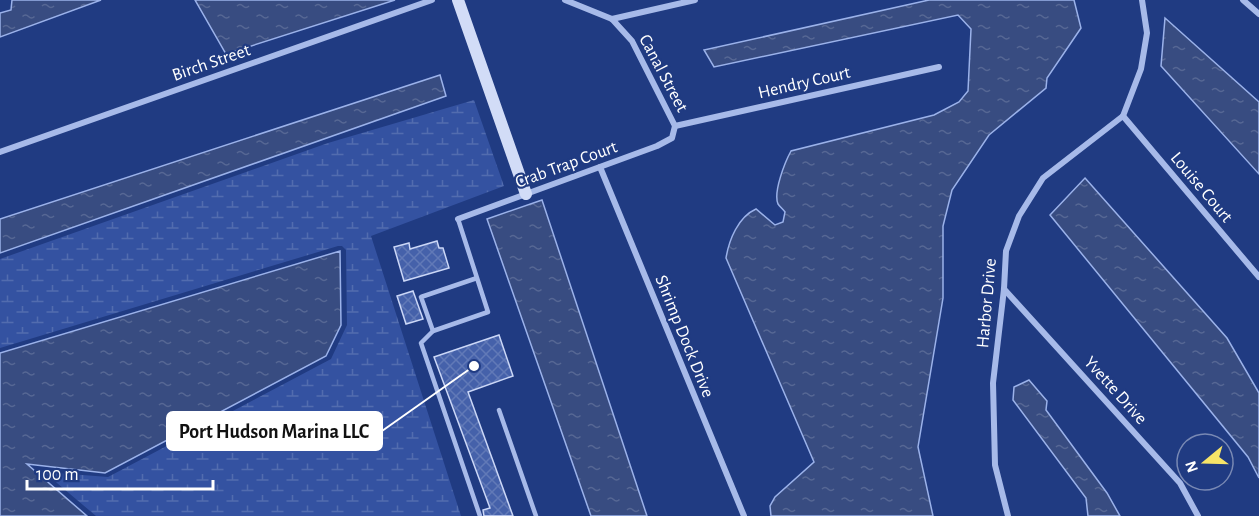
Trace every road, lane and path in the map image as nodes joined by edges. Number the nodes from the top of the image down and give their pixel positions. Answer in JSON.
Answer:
{"nodes":[{"id":1,"x":432,"y":0,"type":"edge"},
{"id":2,"x":458,"y":0,"type":"edge"},
{"id":3,"x":565,"y":0,"type":"edge"},
{"id":4,"x":695,"y":0,"type":"edge"},
{"id":5,"x":1142,"y":0,"type":"edge"},
{"id":6,"x":1243,"y":0,"type":"edge"},
{"id":7,"x":1259,"y":14,"type":"edge"},
{"id":8,"x":612,"y":19,"type":"junction"},
{"id":9,"x":939,"y":67,"type":"dead end"},
{"id":10,"x":1123,"y":116,"type":"junction"},
{"id":11,"x":675,"y":126,"type":"junction"},
{"id":12,"x":0,"y":152,"type":"edge"},
{"id":13,"x":600,"y":167,"type":"junction"},
{"id":14,"x":526,"y":194,"type":"junction"},
{"id":15,"x":458,"y":219,"type":"joint"},
{"id":16,"x":1259,"y":277,"type":"edge"},
{"id":17,"x":477,"y":278,"type":"junction"},
{"id":18,"x":1004,"y":289,"type":"junction"},
{"id":19,"x":433,"y":331,"type":"junction"},
{"id":20,"x":499,"y":410,"type":"dead end"},
{"id":21,"x":480,"y":516,"type":"edge"},
{"id":22,"x":536,"y":516,"type":"edge"},
{"id":23,"x":744,"y":516,"type":"edge"},
{"id":24,"x":1008,"y":516,"type":"edge"},
{"id":25,"x":1198,"y":516,"type":"edge"}],
"edges":[{"from":1,"to":12,"type":"street","name":"Birch Street"},
{"from":2,"to":14,"type":"street"},
{"from":3,"to":8,"type":"street","name":"Canal Street"},
{"from":4,"to":8,"type":"street"},
{"from":5,"to":10,"type":"street"},
{"from":6,"to":7,"type":"street"},
{"from":8,"to":11,"type":"street","name":"Canal Street"},
{"from":9,"to":11,"type":"street","name":"Hendry Court"},
{"from":10,"to":16,"type":"street","name":"Louise Court"},
{"from":10,"to":18,"type":"street","name":"Harbor Drive"},
{"from":11,"to":13,"type":"street","name":"Crab Trap Court"},
{"from":13,"to":14,"type":"street","name":"Crab Trap Court"},
{"from":13,"to":23,"type":"street","name":"Shrimp Dock Drive"},
{"from":14,"to":15,"type":"street","name":"Crab Trap Court"},
{"from":15,"to":17,"type":"lane"},
{"from":17,"to":19,"type":"lane"},
{"from":17,"to":19,"type":"lane"},
{"from":18,"to":24,"type":"street","name":"Harbor Drive"},
{"from":18,"to":25,"type":"street","name":"Yvette Drive"},
{"from":19,"to":21,"type":"lane"},
{"from":20,"to":22,"type":"lane"}]}
